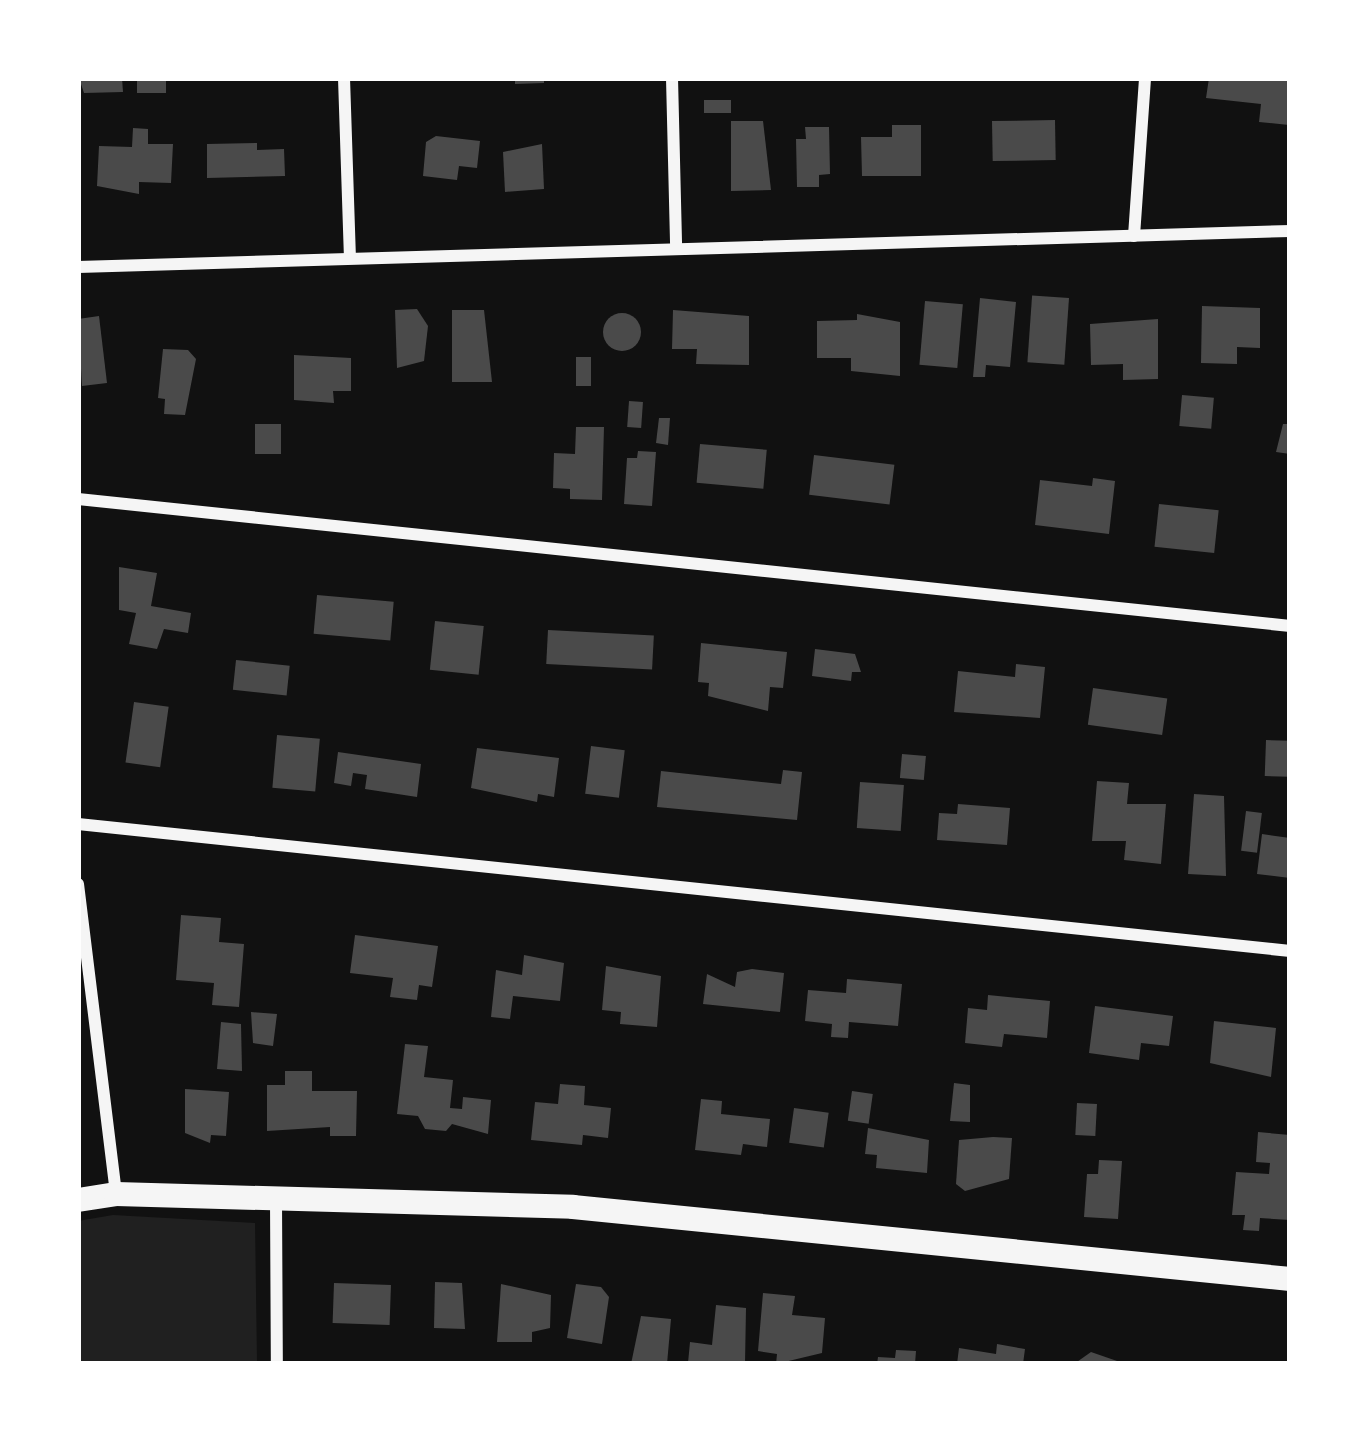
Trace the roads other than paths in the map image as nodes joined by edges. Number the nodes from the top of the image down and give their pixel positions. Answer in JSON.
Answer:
{"nodes":[{"id":1,"x":344,"y":78,"type":"edge"},
{"id":2,"x":672,"y":78,"type":"edge"},
{"id":3,"x":1144,"y":78,"type":"edge"},
{"id":4,"x":1290,"y":231,"type":"edge"},
{"id":5,"x":1134,"y":236,"type":"junction"},
{"id":6,"x":676,"y":247,"type":"junction"},
{"id":7,"x":350,"y":256,"type":"junction"},
{"id":8,"x":78,"y":267,"type":"edge"},
{"id":9,"x":78,"y":499,"type":"edge"},
{"id":10,"x":1290,"y":626,"type":"edge"},
{"id":11,"x":78,"y":824,"type":"edge"},
{"id":12,"x":78,"y":884,"type":"edge"},
{"id":13,"x":1290,"y":951,"type":"edge"},
{"id":14,"x":116,"y":1194,"type":"junction"},
{"id":15,"x":78,"y":1200,"type":"edge"},
{"id":16,"x":276,"y":1200,"type":"junction"},
{"id":17,"x":1290,"y":1279,"type":"edge"},
{"id":18,"x":277,"y":1364,"type":"edge"}],
"edges":[{"from":1,"to":7,"type":"street"},
{"from":2,"to":6,"type":"street"},
{"from":3,"to":5,"type":"street"},
{"from":4,"to":5,"type":"street"},
{"from":5,"to":6,"type":"street"},
{"from":6,"to":7,"type":"street"},
{"from":7,"to":8,"type":"street"},
{"from":9,"to":10,"type":"street"},
{"from":11,"to":13,"type":"street"},
{"from":12,"to":14,"type":"street"},
{"from":14,"to":15,"type":"main road"},
{"from":14,"to":16,"type":"main road"},
{"from":16,"to":17,"type":"main road"},
{"from":16,"to":18,"type":"street"}]}
